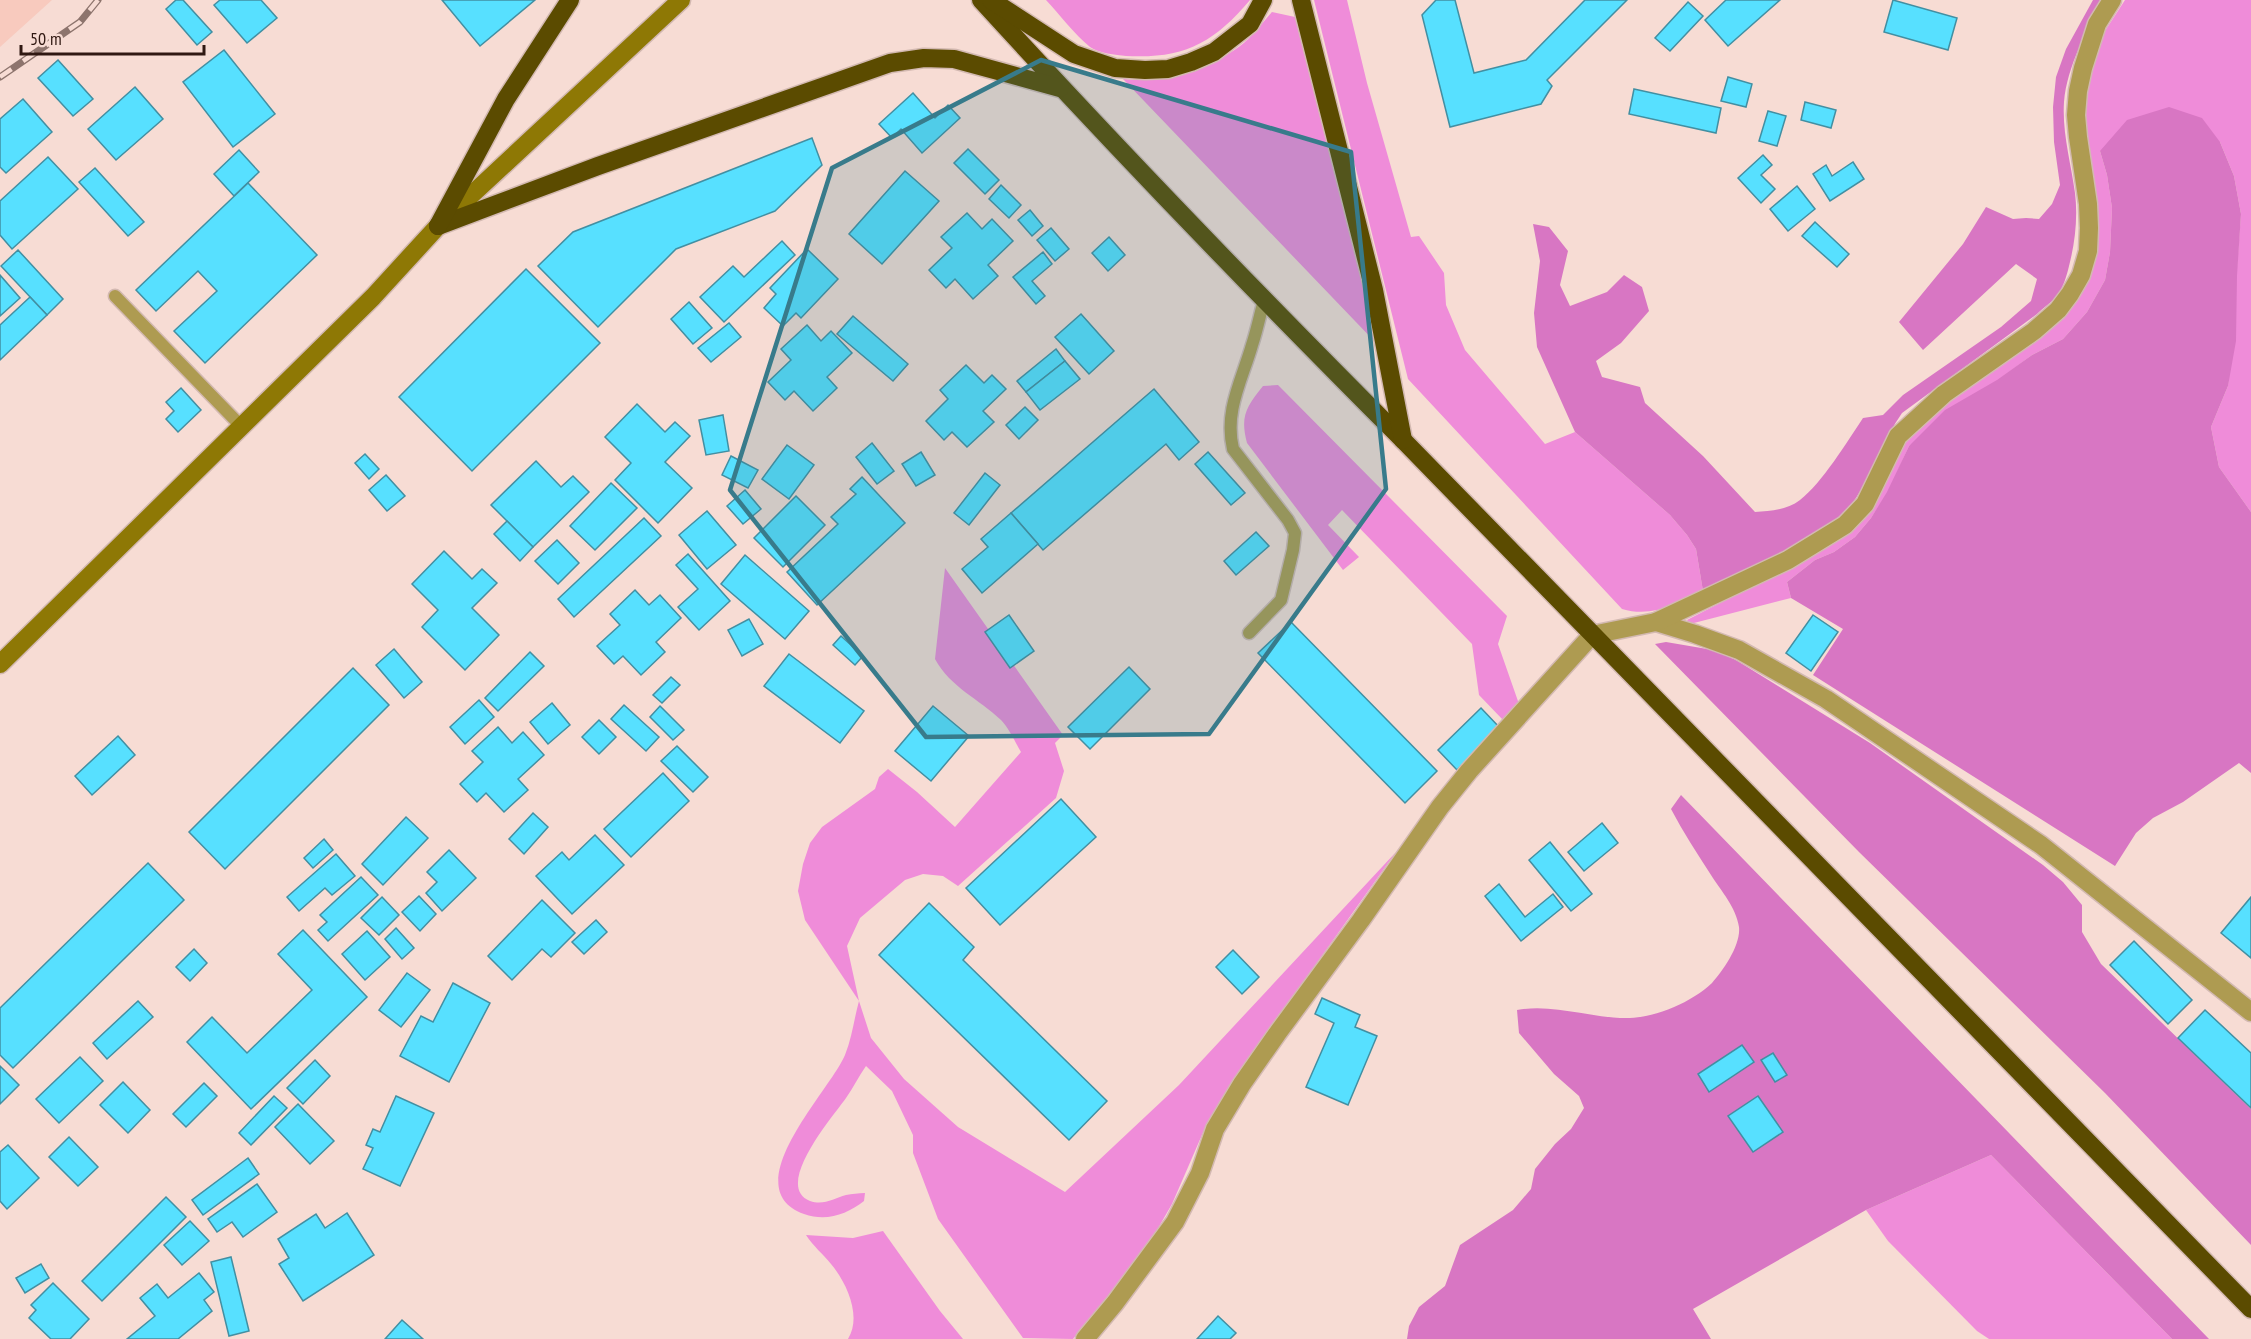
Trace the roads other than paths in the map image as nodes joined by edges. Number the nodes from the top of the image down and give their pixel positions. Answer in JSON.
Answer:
{"nodes":[{"id":1,"x":570,"y":0,"type":"edge"},
{"id":2,"x":681,"y":0,"type":"edge"},
{"id":3,"x":981,"y":0,"type":"edge"},
{"id":4,"x":991,"y":0,"type":"edge"},
{"id":5,"x":1263,"y":0,"type":"edge"},
{"id":6,"x":1300,"y":0,"type":"edge"},
{"id":7,"x":2112,"y":0,"type":"edge"},
{"id":8,"x":1062,"y":89,"type":"junction"},
{"id":9,"x":438,"y":226,"type":"junction"},
{"id":10,"x":116,"y":297,"type":"dead end"},
{"id":11,"x":1263,"y":300,"type":"junction"},
{"id":12,"x":241,"y":426,"type":"junction"},
{"id":13,"x":1403,"y":440,"type":"junction"},
{"id":14,"x":1656,"y":622,"type":"junction"},
{"id":15,"x":1249,"y":633,"type":"dead end"},
{"id":16,"x":1592,"y":635,"type":"junction"},
{"id":17,"x":0,"y":664,"type":"edge"},
{"id":18,"x":2251,"y":1012,"type":"edge"},
{"id":19,"x":2251,"y":1309,"type":"edge"},
{"id":20,"x":1085,"y":1339,"type":"edge"}],
"edges":[{"from":1,"to":9,"type":"highway"},
{"from":2,"to":9,"type":"main road"},
{"from":3,"to":8,"type":"highway"},
{"from":4,"to":5,"type":"highway"},
{"from":6,"to":13,"type":"highway"},
{"from":7,"to":14,"type":"street"},
{"from":8,"to":9,"type":"highway"},
{"from":8,"to":11,"type":"highway"},
{"from":9,"to":12,"type":"main road"},
{"from":10,"to":12,"type":"lane"},
{"from":11,"to":13,"type":"highway"},
{"from":11,"to":15,"type":"lane"},
{"from":12,"to":17,"type":"main road"},
{"from":13,"to":16,"type":"highway"},
{"from":14,"to":16,"type":"street"},
{"from":14,"to":18,"type":"street"},
{"from":16,"to":19,"type":"highway"},
{"from":16,"to":20,"type":"street"}]}
